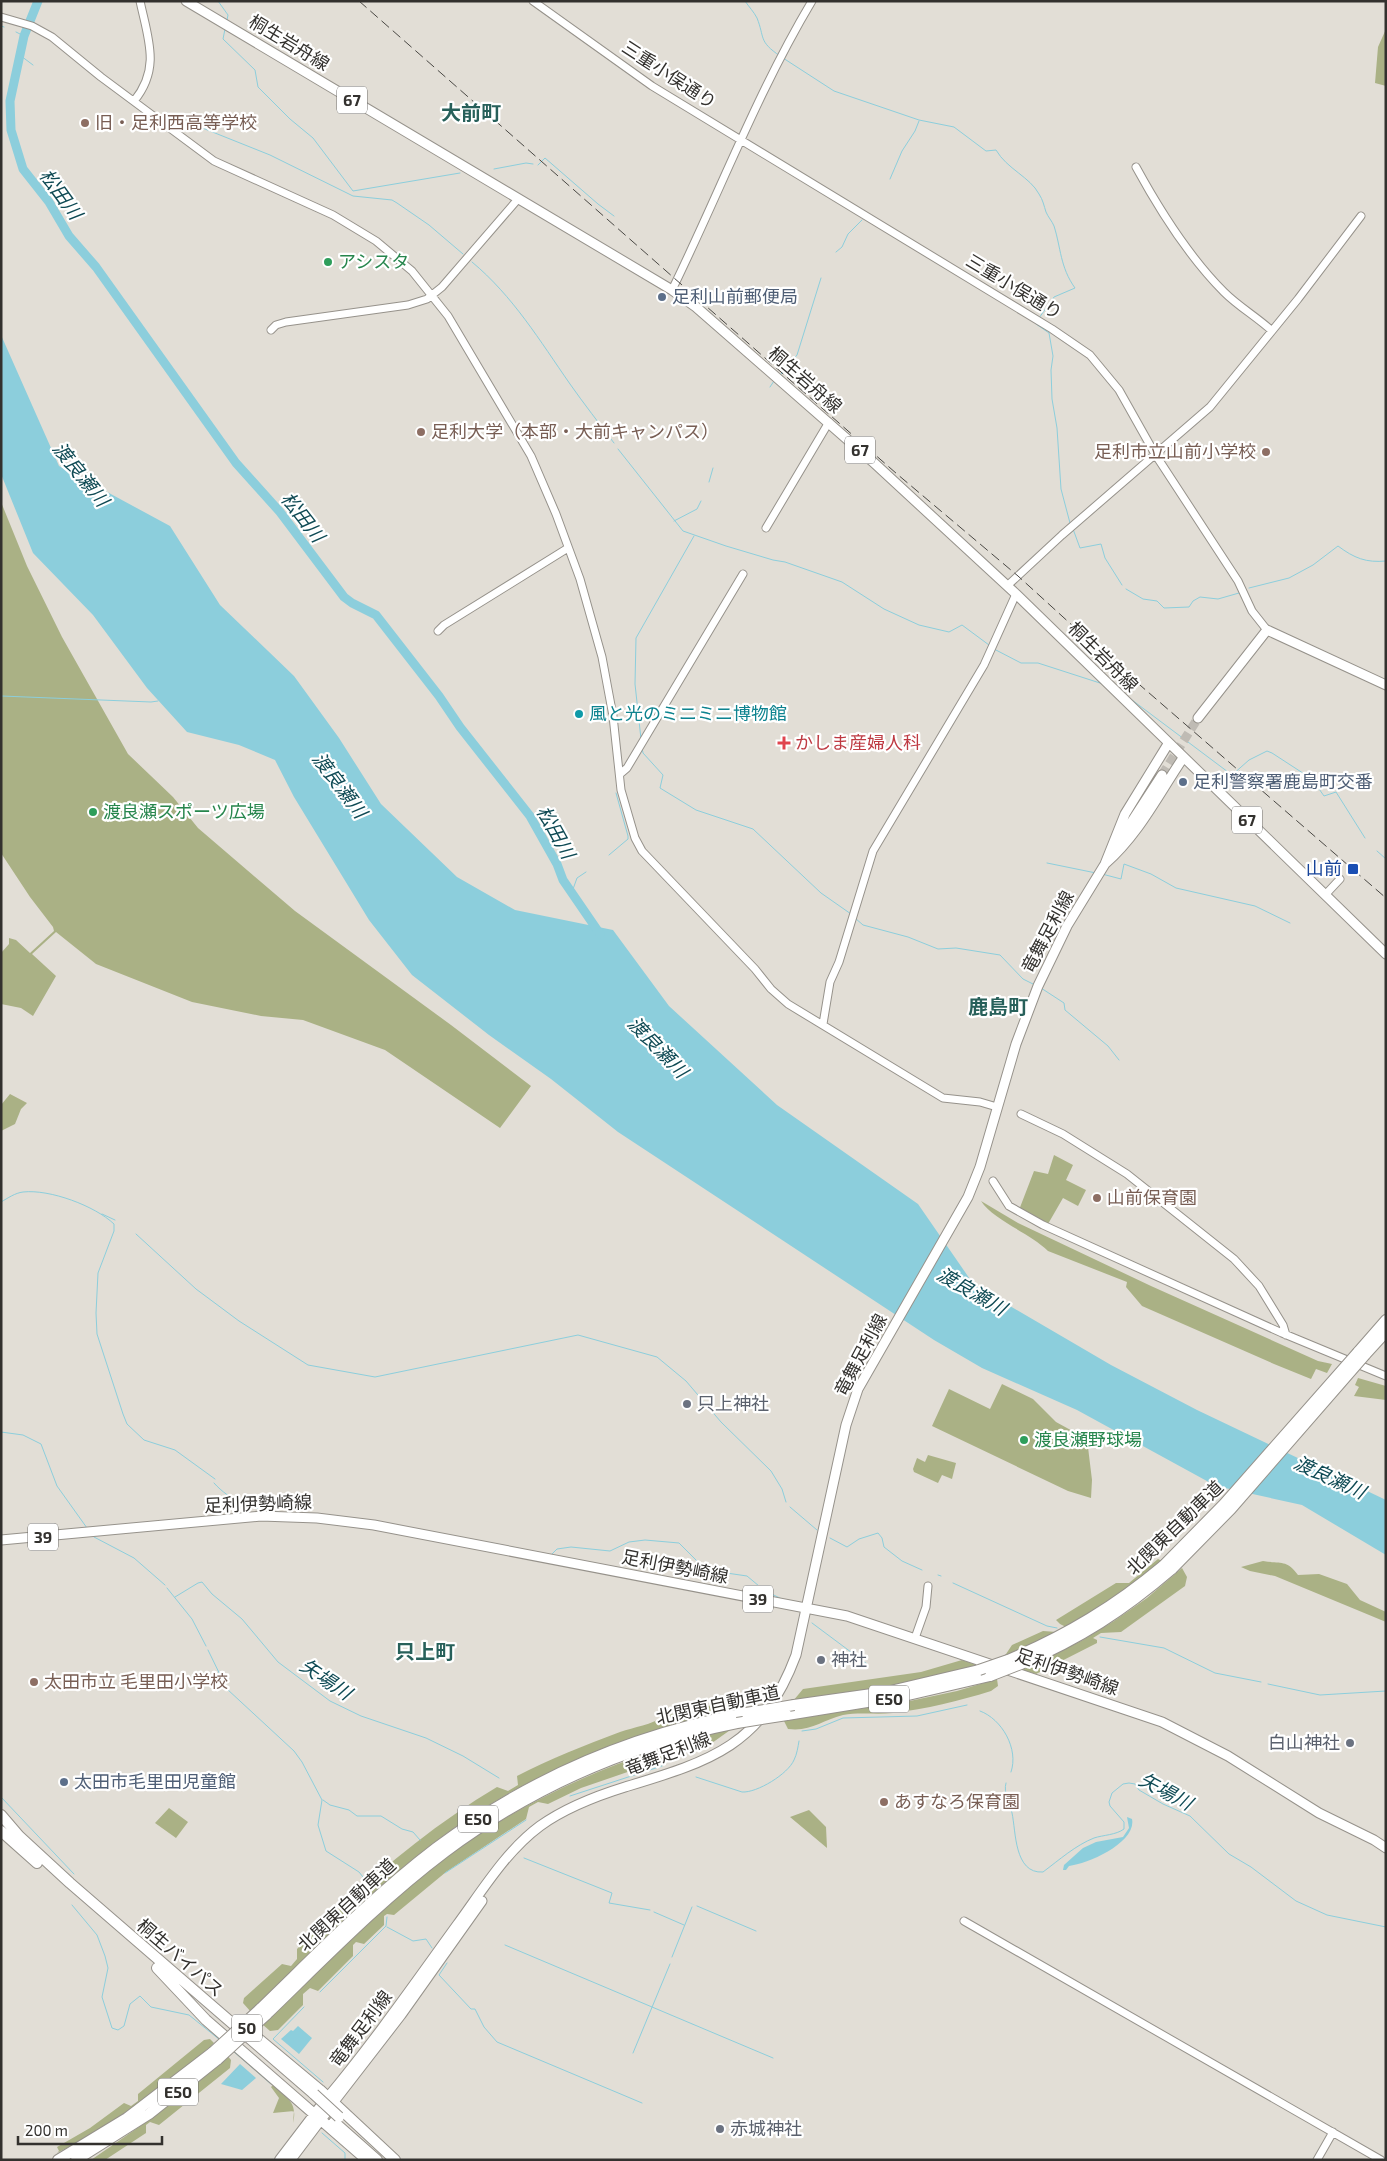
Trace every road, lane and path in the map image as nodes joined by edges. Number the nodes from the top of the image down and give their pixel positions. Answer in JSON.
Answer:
{"nodes":[{"id":1,"x":140,"y":1,"type":"edge"},
{"id":2,"x":186,"y":1,"type":"edge"},
{"id":3,"x":533,"y":1,"type":"edge"},
{"id":4,"x":812,"y":1,"type":"edge"},
{"id":5,"x":1,"y":17,"type":"edge"},
{"id":6,"x":134,"y":101,"type":"junction"},
{"id":7,"x":741,"y":142,"type":"junction"},
{"id":8,"x":1136,"y":167,"type":"dead end"},
{"id":9,"x":518,"y":199,"type":"junction"},
{"id":10,"x":1361,"y":216,"type":"dead end"},
{"id":11,"x":672,"y":290,"type":"junction"},
{"id":12,"x":432,"y":296,"type":"junction"},
{"id":13,"x":271,"y":330,"type":"dead end"},
{"id":14,"x":1272,"y":331,"type":"junction"},
{"id":15,"x":829,"y":422,"type":"junction"},
{"id":16,"x":1155,"y":454,"type":"junction"},
{"id":17,"x":766,"y":528,"type":"dead end"},
{"id":18,"x":568,"y":548,"type":"junction"},
{"id":19,"x":743,"y":574,"type":"dead end"},
{"id":20,"x":1007,"y":586,"type":"junction"},
{"id":21,"x":1016,"y":594,"type":"junction"},
{"id":22,"x":1267,"y":630,"type":"junction"},
{"id":23,"x":438,"y":631,"type":"dead end"},
{"id":24,"x":1386,"y":684,"type":"edge"},
{"id":25,"x":1198,"y":718,"type":"tunnel mouth"},
{"id":26,"x":1168,"y":744,"type":"junction"},
{"id":27,"x":1183,"y":758,"type":"junction"},
{"id":28,"x":620,"y":774,"type":"junction"},
{"id":29,"x":1162,"y":775,"type":"tunnel mouth"},
{"id":30,"x":1104,"y":864,"type":"junction"},
{"id":31,"x":1340,"y":879,"type":"dead end"},
{"id":32,"x":1325,"y":895,"type":"junction"},
{"id":33,"x":1386,"y":954,"type":"edge"},
{"id":34,"x":823,"y":1024,"type":"junction"},
{"id":35,"x":997,"y":1107,"type":"junction"},
{"id":36,"x":1021,"y":1114,"type":"dead end"},
{"id":37,"x":993,"y":1181,"type":"dead end"},
{"id":38,"x":1386,"y":1320,"type":"edge"},
{"id":39,"x":1386,"y":1332,"type":"edge"},
{"id":40,"x":1286,"y":1335,"type":"junction"},
{"id":41,"x":1386,"y":1376,"type":"edge"},
{"id":42,"x":1,"y":1540,"type":"edge"},
{"id":43,"x":1168,"y":1567,"type":"junction"},
{"id":44,"x":928,"y":1586,"type":"dead end"},
{"id":45,"x":807,"y":1608,"type":"junction"},
{"id":46,"x":915,"y":1638,"type":"junction"},
{"id":47,"x":1,"y":1806,"type":"edge"},
{"id":48,"x":1,"y":1816,"type":"edge"},
{"id":49,"x":1,"y":1824,"type":"edge"},
{"id":50,"x":1,"y":1831,"type":"edge"},
{"id":51,"x":1386,"y":1848,"type":"edge"},
{"id":52,"x":38,"y":1863,"type":"junction"},
{"id":53,"x":50,"y":1865,"type":"junction"},
{"id":54,"x":964,"y":1921,"type":"dead end"},
{"id":55,"x":160,"y":1967,"type":"junction"},
{"id":56,"x":263,"y":2012,"type":"junction"},
{"id":57,"x":215,"y":2055,"type":"junction"},
{"id":58,"x":310,"y":2100,"type":"junction"},
{"id":59,"x":331,"y":2100,"type":"junction"},
{"id":60,"x":318,"y":2117,"type":"junction"},
{"id":61,"x":336,"y":2119,"type":"junction"},
{"id":62,"x":136,"y":2123,"type":"junction"},
{"id":63,"x":1333,"y":2132,"type":"junction"},
{"id":64,"x":58,"y":2160,"type":"edge"},
{"id":65,"x":76,"y":2160,"type":"edge"},
{"id":66,"x":85,"y":2160,"type":"edge"},
{"id":67,"x":274,"y":2160,"type":"edge"},
{"id":68,"x":280,"y":2160,"type":"edge"},
{"id":69,"x":290,"y":2160,"type":"edge"},
{"id":70,"x":367,"y":2160,"type":"edge"},
{"id":71,"x":378,"y":2160,"type":"edge"},
{"id":72,"x":388,"y":2160,"type":"edge"},
{"id":73,"x":395,"y":2160,"type":"edge"},
{"id":74,"x":1317,"y":2160,"type":"edge"},
{"id":75,"x":1381,"y":2160,"type":"edge"}],
"edges":[{"from":1,"to":6,"type":"street"},
{"from":2,"to":9,"type":"main road","name":"桐生岩舟線","number":"67"},
{"from":3,"to":7,"type":"street","name":"三重小俣通り"},
{"from":4,"to":7,"type":"street"},
{"from":5,"to":6,"type":"street"},
{"from":6,"to":12,"type":"street"},
{"from":7,"to":11,"type":"street"},
{"from":7,"to":16,"type":"street","name":"三重小俣通り"},
{"from":8,"to":14,"type":"street"},
{"from":9,"to":11,"type":"main road","name":"桐生岩舟線","number":"67"},
{"from":9,"to":12,"type":"street"},
{"from":10,"to":14,"type":"street"},
{"from":11,"to":15,"type":"main road","name":"桐生岩舟線","number":"67"},
{"from":12,"to":13,"type":"street"},
{"from":12,"to":18,"type":"street"},
{"from":14,"to":16,"type":"street"},
{"from":15,"to":17,"type":"street"},
{"from":15,"to":20,"type":"main road","name":"桐生岩舟線","number":"67"},
{"from":16,"to":20,"type":"street"},
{"from":16,"to":22,"type":"street","name":"三重小俣通り"},
{"from":18,"to":23,"type":"street"},
{"from":18,"to":28,"type":"street"},
{"from":19,"to":28,"type":"street"},
{"from":20,"to":21,"type":"main road","name":"桐生岩舟線","number":"67"},
{"from":21,"to":26,"type":"main road","name":"桐生岩舟線","number":"67"},
{"from":21,"to":34,"type":"street"},
{"from":22,"to":24,"type":"main road","name":"三重小俣通り"},
{"from":22,"to":25,"type":"main road"},
{"from":26,"to":27,"type":"main road","name":"桐生岩舟線","number":"67"},
{"from":26,"to":30,"type":"main road","name":"竜舞足利線"},
{"from":27,"to":30,"type":"main road","name":"竜舞足利線"},
{"from":27,"to":32,"type":"main road","name":"桐生岩舟線","number":"67"},
{"from":28,"to":34,"type":"street"},
{"from":29,"to":30,"type":"main road"},
{"from":30,"to":35,"type":"main road","name":"竜舞足利線"},
{"from":31,"to":32,"type":"street"},
{"from":32,"to":33,"type":"main road","name":"桐生岩舟線","number":"67"},
{"from":34,"to":35,"type":"street"},
{"from":35,"to":45,"type":"main road","name":"竜舞足利線"},
{"from":36,"to":40,"type":"street"},
{"from":37,"to":40,"type":"street"},
{"from":38,"to":43,"type":"highway","name":"北関東自動車道","number":"E50","bridge":true},
{"from":39,"to":43,"type":"highway","name":"北関東自動車道","number":"E50","bridge":true},
{"from":40,"to":41,"type":"street"},
{"from":42,"to":45,"type":"main road","name":"足利伊勢崎線","number":"39"},
{"from":43,"to":56,"type":"highway","name":"北関東自動車道","number":"E50","bridge":true},
{"from":43,"to":56,"type":"highway","name":"北関東自動車道","number":"E50","bridge":true},
{"from":44,"to":46,"type":"street"},
{"from":45,"to":46,"type":"main road","name":"足利伊勢崎線","number":"39"},
{"from":45,"to":59,"type":"main road","name":"竜舞足利線"},
{"from":46,"to":51,"type":"main road","name":"足利伊勢崎線","number":"39"},
{"from":47,"to":53,"type":"highway","number":"50"},
{"from":48,"to":53,"type":"highway","name":"桐生バイパス","number":"50"},
{"from":49,"to":52,"type":"highway","name":"桐生バイパス","number":"50"},
{"from":50,"to":52,"type":"highway","number":"50"},
{"from":52,"to":55,"type":"highway","name":"桐生バイパス","number":"50"},
{"from":53,"to":55,"type":"highway","name":"桐生バイパス","number":"50"},
{"from":54,"to":63,"type":"street"},
{"from":55,"to":58,"type":"highway","name":"桐生バイパス","number":"50"},
{"from":55,"to":59,"type":"highway","number":"50"},
{"from":56,"to":57,"type":"highway","name":"北関東自動車道","number":"E50","bridge":true},
{"from":57,"to":62,"type":"highway","name":"北関東自動車道","number":"E50"},
{"from":57,"to":64,"type":"highway","name":"北関東自動車道","number":"E50"},
{"from":58,"to":60,"type":"highway","number":"50"},
{"from":58,"to":61,"type":"highway","name":"桐生バイパス","number":"50","bridge":true},
{"from":58,"to":67,"type":"highway"},
{"from":59,"to":60,"type":"highway"},
{"from":59,"to":73,"type":"highway","number":"50"},
{"from":60,"to":68,"type":"highway"},
{"from":60,"to":69,"type":"highway"},
{"from":60,"to":70,"type":"highway"},
{"from":61,"to":71,"type":"highway","name":"桐生バイパス","number":"50"},
{"from":61,"to":72,"type":"highway","name":"桐生バイパス","number":"50"},
{"from":62,"to":65,"type":"highway","name":"北関東自動車道","number":"E50"},
{"from":62,"to":66,"type":"highway"},
{"from":63,"to":74,"type":"street"},
{"from":63,"to":75,"type":"street"}]}
